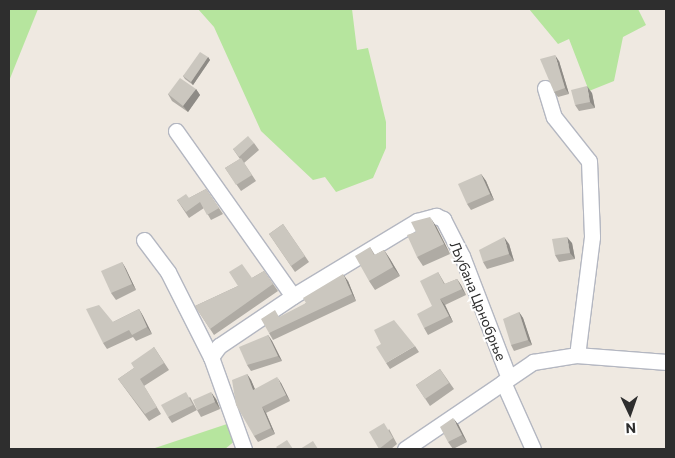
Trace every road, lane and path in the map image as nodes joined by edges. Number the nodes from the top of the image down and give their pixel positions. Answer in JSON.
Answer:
{"nodes":[{"id":1,"x":545,"y":88,"type":"dead end"},
{"id":2,"x":176,"y":131,"type":"dead end"},
{"id":3,"x":144,"y":240,"type":"dead end"},
{"id":4,"x":294,"y":296,"type":"junction"},
{"id":5,"x":577,"y":355,"type":"junction"},
{"id":6,"x":212,"y":357,"type":"junction"},
{"id":7,"x":666,"y":362,"type":"edge"},
{"id":8,"x":505,"y":379,"type":"junction"},
{"id":9,"x":244,"y":449,"type":"edge"},
{"id":10,"x":406,"y":449,"type":"edge"},
{"id":11,"x":533,"y":449,"type":"edge"}],
"edges":[{"from":1,"to":5,"type":"street"},
{"from":2,"to":4,"type":"street"},
{"from":3,"to":6,"type":"street"},
{"from":4,"to":6,"type":"street","name":"Љубана Црнобрње"},
{"from":4,"to":8,"type":"street","name":"Љубана Црнобрње"},
{"from":5,"to":7,"type":"street","name":"Љубана Црнобрње"},
{"from":5,"to":8,"type":"street","name":"Љубана Црнобрње"},
{"from":6,"to":9,"type":"street"},
{"from":8,"to":10,"type":"street","name":"Љубана Црнобрње"},
{"from":8,"to":11,"type":"street","name":"Љубана Црнобрње"}]}
